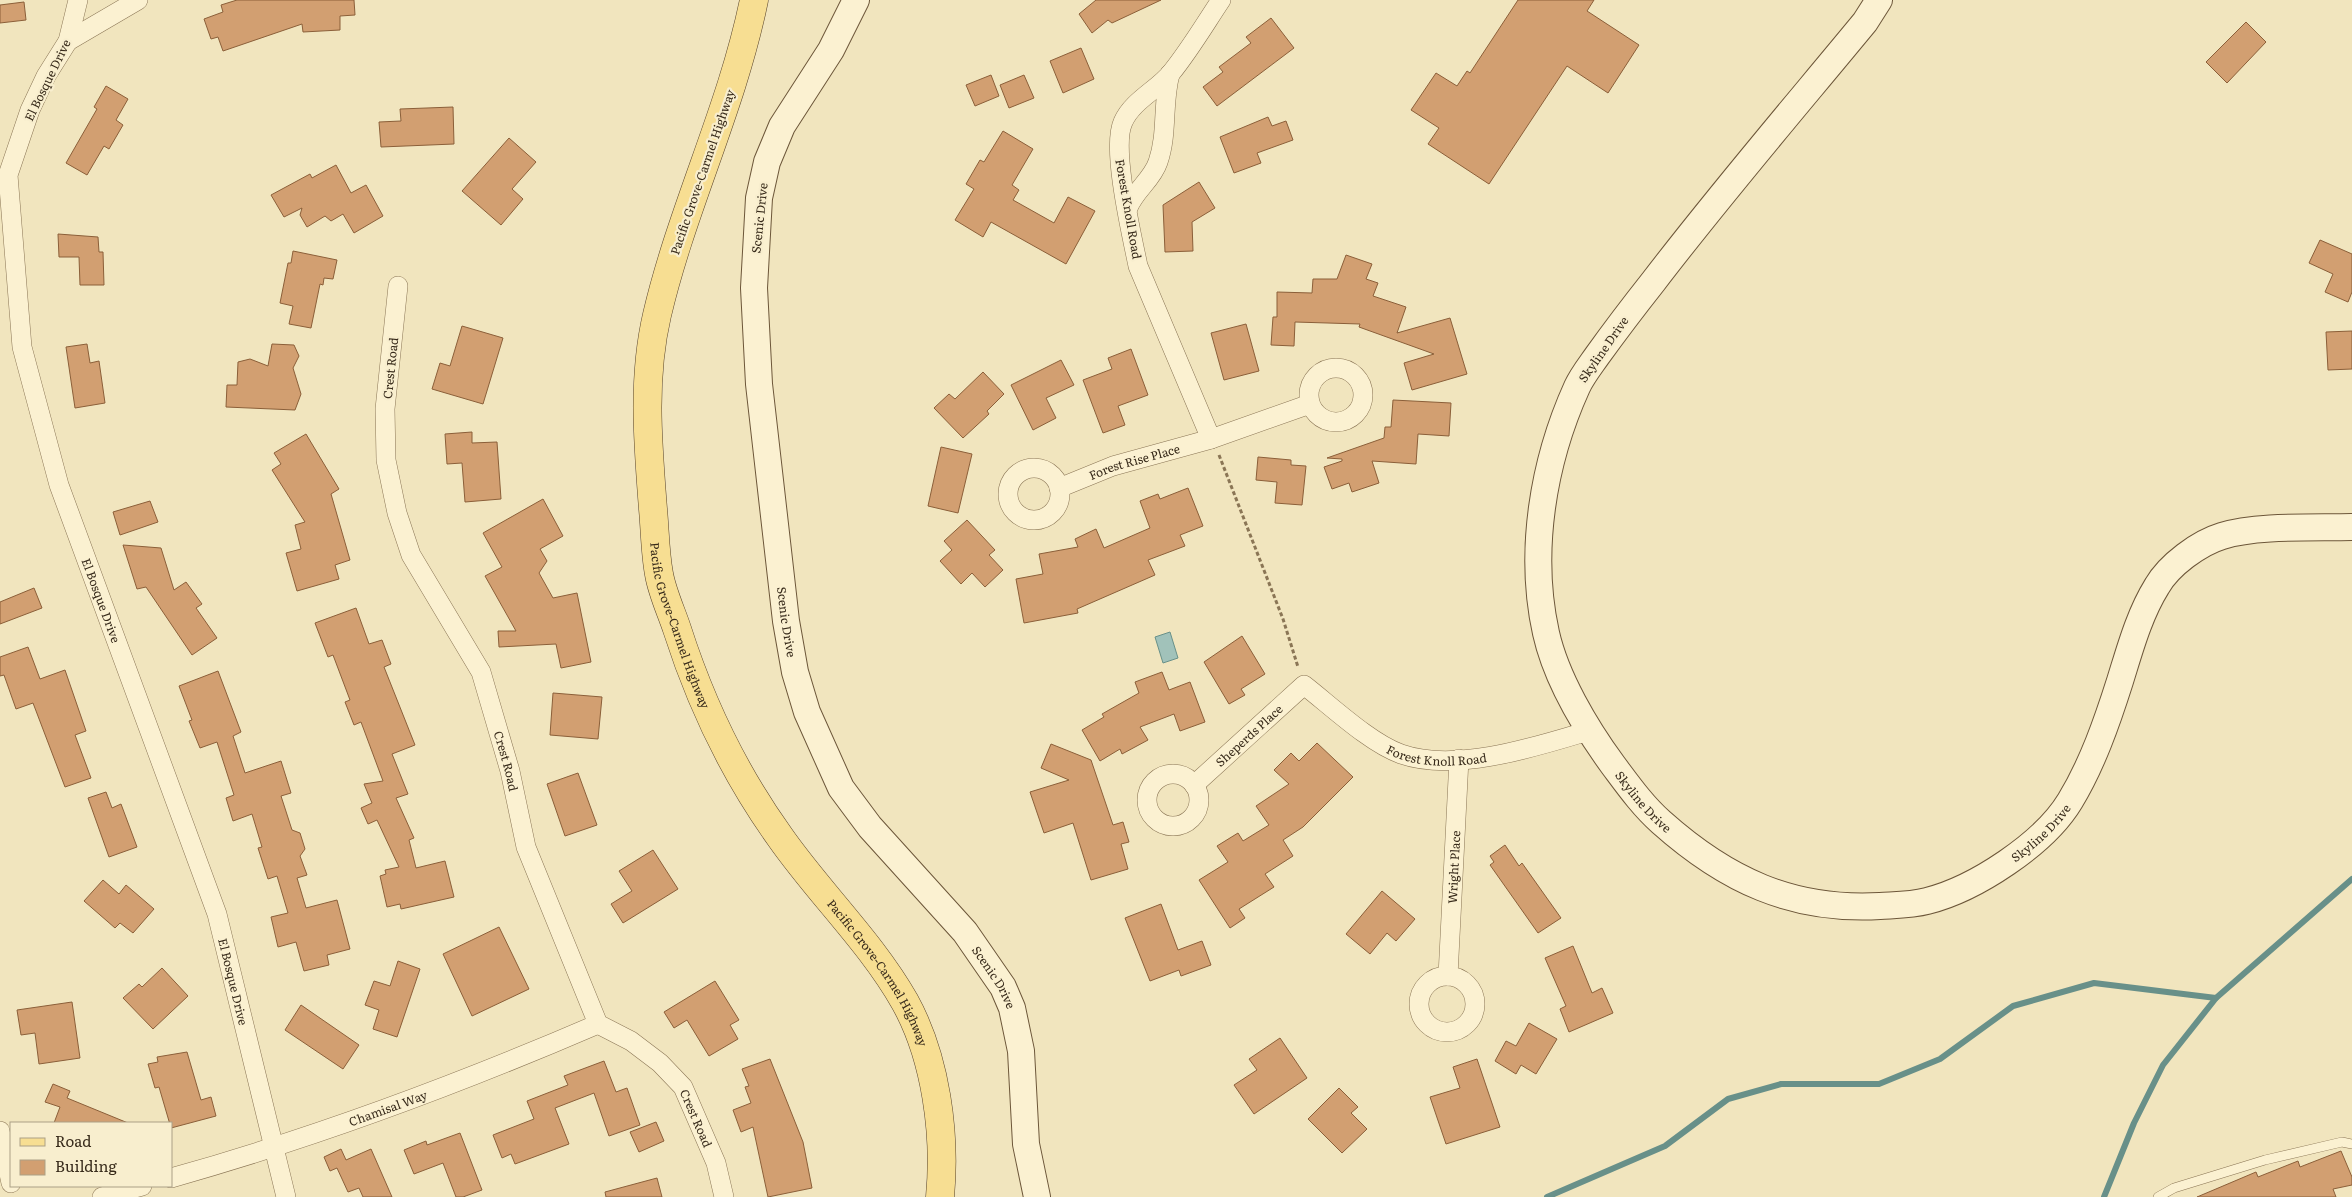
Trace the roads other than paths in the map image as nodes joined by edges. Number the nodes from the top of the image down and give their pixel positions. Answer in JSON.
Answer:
{"nodes":[{"id":1,"x":78,"y":0,"type":"edge"},
{"id":2,"x":138,"y":0,"type":"edge"},
{"id":3,"x":754,"y":0,"type":"edge"},
{"id":4,"x":856,"y":0,"type":"edge"},
{"id":5,"x":1221,"y":0,"type":"edge"},
{"id":6,"x":1879,"y":0,"type":"edge"},
{"id":7,"x":68,"y":41,"type":"junction"},
{"id":8,"x":1170,"y":74,"type":"junction"},
{"id":9,"x":1128,"y":208,"type":"junction"},
{"id":10,"x":398,"y":286,"type":"dead end"},
{"id":11,"x":1310,"y":404,"type":"dead end"},
{"id":12,"x":1211,"y":439,"type":"junction"},
{"id":13,"x":1059,"y":488,"type":"dead end"},
{"id":14,"x":2352,"y":527,"type":"edge"},
{"id":15,"x":1304,"y":685,"type":"joint"},
{"id":16,"x":1588,"y":731,"type":"junction"},
{"id":17,"x":1459,"y":759,"type":"junction"},
{"id":18,"x":1194,"y":786,"type":"dead end"},
{"id":19,"x":1448,"y":976,"type":"dead end"},
{"id":20,"x":598,"y":1024,"type":"junction"},
{"id":21,"x":0,"y":1130,"type":"edge"},
{"id":22,"x":2352,"y":1144,"type":"edge"},
{"id":23,"x":273,"y":1149,"type":"junction"},
{"id":24,"x":10,"y":1175,"type":"edge"},
{"id":25,"x":172,"y":1178,"type":"edge"},
{"id":26,"x":138,"y":1187,"type":"edge"},
{"id":27,"x":102,"y":1197,"type":"edge"},
{"id":28,"x":286,"y":1197,"type":"edge"},
{"id":29,"x":724,"y":1197,"type":"edge"},
{"id":30,"x":940,"y":1197,"type":"edge"},
{"id":31,"x":1037,"y":1197,"type":"edge"},
{"id":32,"x":2158,"y":1197,"type":"edge"}],
"edges":[{"from":1,"to":7,"type":"street","name":"El Bosque Drive"},
{"from":2,"to":7,"type":"street"},
{"from":3,"to":30,"type":"main road","name":"Pacific Grove-Carmel Highway"},
{"from":4,"to":31,"type":"street","name":"Scenic Drive"},
{"from":5,"to":8,"type":"street","name":"Forest Knoll Road"},
{"from":6,"to":16,"type":"street","name":"Skyline Drive"},
{"from":7,"to":23,"type":"street","name":"El Bosque Drive"},
{"from":8,"to":9,"type":"street"},
{"from":8,"to":9,"type":"street","name":"Forest Knoll Road"},
{"from":9,"to":12,"type":"street","name":"Forest Knoll Road"},
{"from":10,"to":20,"type":"street","name":"Crest Road"},
{"from":11,"to":12,"type":"street","name":"Forest Rise Place"},
{"from":12,"to":13,"type":"street","name":"Forest Rise Place"},
{"from":14,"to":16,"type":"street","name":"Skyline Drive"},
{"from":15,"to":17,"type":"street","name":"Forest Knoll Road"},
{"from":15,"to":18,"type":"street","name":"Sheperds Place"},
{"from":16,"to":17,"type":"street","name":"Forest Knoll Road"},
{"from":17,"to":19,"type":"street","name":"Wright Place"},
{"from":20,"to":23,"type":"street","name":"Chamisal Way"},
{"from":20,"to":29,"type":"street","name":"Crest Road"},
{"from":21,"to":24,"type":"street"},
{"from":22,"to":32,"type":"lane"},
{"from":23,"to":25,"type":"street","name":"Chamisal Way"},
{"from":23,"to":28,"type":"street","name":"El Bosque Drive"},
{"from":26,"to":27,"type":"street"}]}
